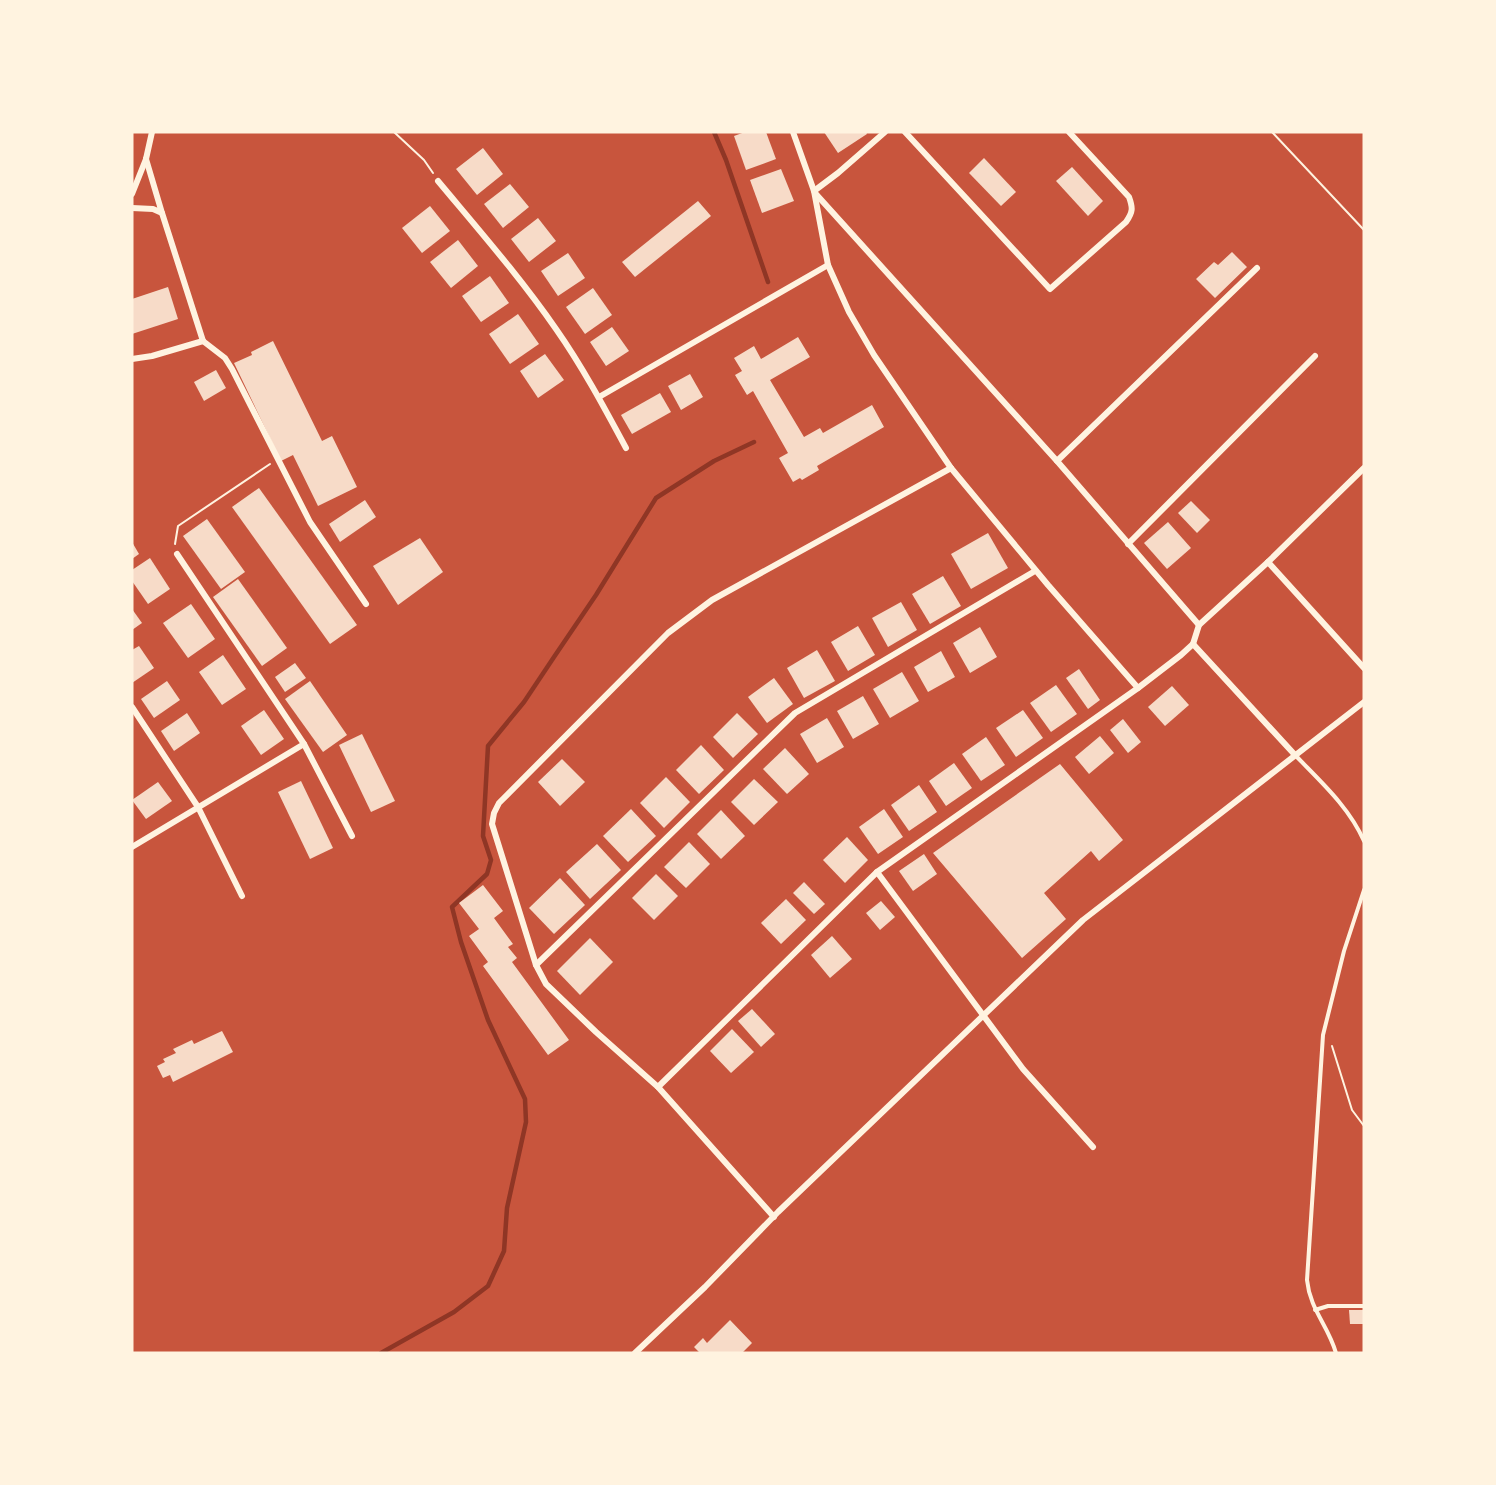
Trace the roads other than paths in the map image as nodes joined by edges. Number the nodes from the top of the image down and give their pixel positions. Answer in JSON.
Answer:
{"nodes":[{"id":1,"x":152,"y":132,"type":"edge"},
{"id":2,"x":793,"y":132,"type":"edge"},
{"id":3,"x":885,"y":132,"type":"edge"},
{"id":4,"x":905,"y":132,"type":"edge"},
{"id":5,"x":1069,"y":132,"type":"edge"},
{"id":6,"x":146,"y":159,"type":"junction"},
{"id":7,"x":438,"y":181,"type":"road end"},
{"id":8,"x":814,"y":191,"type":"junction"},
{"id":9,"x":132,"y":194,"type":"edge"},
{"id":10,"x":132,"y":208,"type":"edge"},
{"id":11,"x":162,"y":213,"type":"junction"},
{"id":12,"x":828,"y":265,"type":"junction"},
{"id":13,"x":1257,"y":268,"type":"dead end"},
{"id":14,"x":203,"y":342,"type":"junction"},
{"id":15,"x":1315,"y":356,"type":"dead end"},
{"id":16,"x":132,"y":358,"type":"edge"},
{"id":17,"x":599,"y":397,"type":"junction"},
{"id":18,"x":626,"y":448,"type":"dead end"},
{"id":19,"x":1057,"y":461,"type":"junction"},
{"id":20,"x":951,"y":468,"type":"junction"},
{"id":21,"x":1364,"y":468,"type":"edge"},
{"id":22,"x":1128,"y":544,"type":"junction"},
{"id":23,"x":177,"y":554,"type":"road end"},
{"id":24,"x":1268,"y":562,"type":"junction"},
{"id":25,"x":1035,"y":571,"type":"junction"},
{"id":26,"x":366,"y":604,"type":"dead end"},
{"id":27,"x":1199,"y":626,"type":"junction"},
{"id":28,"x":1192,"y":644,"type":"junction"},
{"id":29,"x":1364,"y":668,"type":"edge"},
{"id":30,"x":1138,"y":688,"type":"junction"},
{"id":31,"x":1364,"y":702,"type":"edge"},
{"id":32,"x":132,"y":707,"type":"edge"},
{"id":33,"x":304,"y":744,"type":"junction"},
{"id":34,"x":1295,"y":755,"type":"junction"},
{"id":35,"x":198,"y":807,"type":"junction"},
{"id":36,"x":352,"y":836,"type":"dead end"},
{"id":37,"x":1364,"y":841,"type":"edge"},
{"id":38,"x":132,"y":847,"type":"edge"},
{"id":39,"x":878,"y":872,"type":"junction"},
{"id":40,"x":1364,"y":890,"type":"edge"},
{"id":41,"x":242,"y":896,"type":"dead end"},
{"id":42,"x":536,"y":965,"type":"junction"},
{"id":43,"x":983,"y":1017,"type":"junction"},
{"id":44,"x":658,"y":1087,"type":"junction"},
{"id":45,"x":1093,"y":1147,"type":"dead end"},
{"id":46,"x":774,"y":1217,"type":"junction"},
{"id":47,"x":1364,"y":1306,"type":"edge"},
{"id":48,"x":1315,"y":1310,"type":"junction"},
{"id":49,"x":635,"y":1353,"type":"edge"},
{"id":50,"x":1336,"y":1353,"type":"edge"}],
"edges":[{"from":1,"to":6,"type":"street"},
{"from":2,"to":8,"type":"street"},
{"from":3,"to":8,"type":"street"},
{"from":4,"to":5,"type":"street"},
{"from":6,"to":9,"type":"street"},
{"from":6,"to":11,"type":"street"},
{"from":7,"to":17,"type":"street"},
{"from":8,"to":12,"type":"street"},
{"from":8,"to":19,"type":"street"},
{"from":10,"to":11,"type":"street"},
{"from":11,"to":14,"type":"street"},
{"from":12,"to":17,"type":"street"},
{"from":12,"to":20,"type":"street"},
{"from":13,"to":19,"type":"street"},
{"from":14,"to":16,"type":"street"},
{"from":14,"to":26,"type":"street"},
{"from":15,"to":22,"type":"street"},
{"from":17,"to":18,"type":"street"},
{"from":19,"to":22,"type":"street"},
{"from":20,"to":25,"type":"street"},
{"from":20,"to":42,"type":"street"},
{"from":21,"to":24,"type":"street"},
{"from":22,"to":27,"type":"street"},
{"from":23,"to":33,"type":"street"},
{"from":24,"to":27,"type":"street"},
{"from":24,"to":29,"type":"street"},
{"from":25,"to":30,"type":"street"},
{"from":25,"to":42,"type":"street"},
{"from":27,"to":28,"type":"street"},
{"from":28,"to":30,"type":"street"},
{"from":28,"to":34,"type":"street"},
{"from":30,"to":39,"type":"street"},
{"from":31,"to":34,"type":"street"},
{"from":32,"to":35,"type":"street"},
{"from":33,"to":35,"type":"street"},
{"from":33,"to":36,"type":"street"},
{"from":34,"to":37,"type":"lane"},
{"from":34,"to":43,"type":"street"},
{"from":35,"to":38,"type":"street"},
{"from":35,"to":41,"type":"street"},
{"from":39,"to":43,"type":"street"},
{"from":39,"to":44,"type":"street"},
{"from":40,"to":48,"type":"lane"},
{"from":42,"to":44,"type":"street"},
{"from":43,"to":45,"type":"street"},
{"from":43,"to":46,"type":"street"},
{"from":44,"to":46,"type":"street"},
{"from":46,"to":49,"type":"street"},
{"from":47,"to":48,"type":"lane"},
{"from":48,"to":50,"type":"lane"}]}
